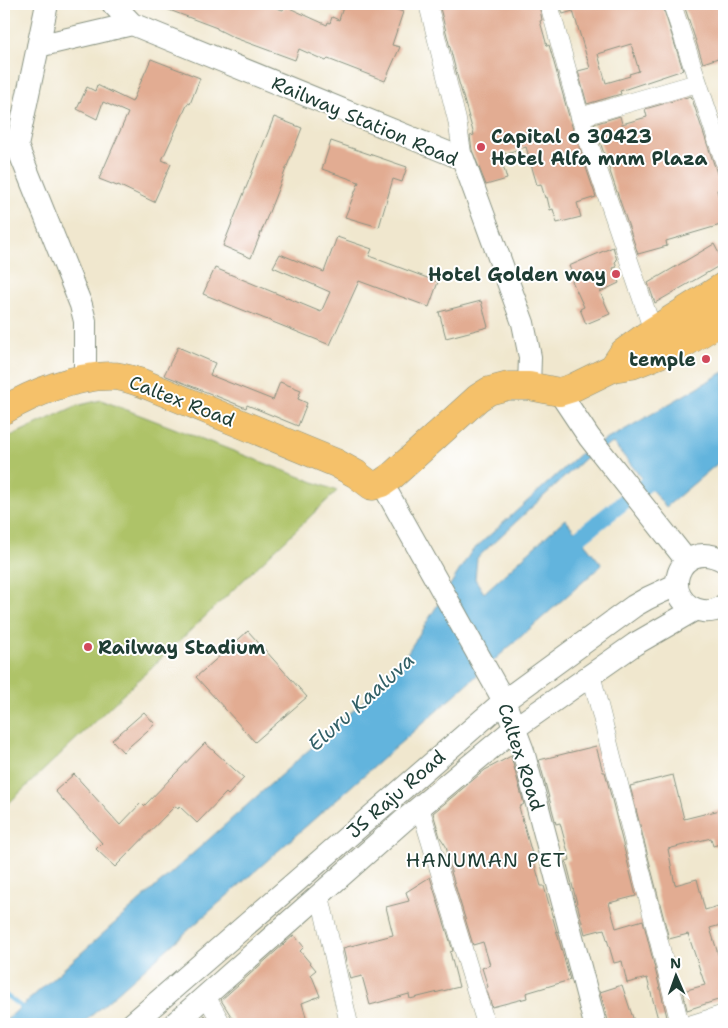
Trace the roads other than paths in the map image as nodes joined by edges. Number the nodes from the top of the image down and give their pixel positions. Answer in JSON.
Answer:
{"nodes":[{"id":1,"x":47,"y":4,"type":"edge"},
{"id":2,"x":113,"y":4,"type":"edge"},
{"id":3,"x":428,"y":4,"type":"edge"},
{"id":4,"x":549,"y":4,"type":"edge"},
{"id":5,"x":672,"y":4,"type":"edge"},
{"id":6,"x":132,"y":24,"type":"junction"},
{"id":7,"x":38,"y":46,"type":"junction"},
{"id":8,"x":697,"y":83,"type":"junction"},
{"id":9,"x":580,"y":117,"type":"junction"},
{"id":10,"x":463,"y":159,"type":"junction"},
{"id":11,"x":724,"y":161,"type":"edge"},
{"id":12,"x":724,"y":286,"type":"edge"},
{"id":13,"x":724,"y":319,"type":"edge"},
{"id":14,"x":653,"y":331,"type":"junction"},
{"id":15,"x":613,"y":368,"type":"junction"},
{"id":16,"x":85,"y":379,"type":"junction"},
{"id":17,"x":529,"y":386,"type":"junction"},
{"id":18,"x":559,"y":392,"type":"junction"},
{"id":19,"x":4,"y":410,"type":"edge"},
{"id":20,"x":382,"y":483,"type":"junction"},
{"id":21,"x":687,"y":560,"type":"junction"},
{"id":22,"x":724,"y":561,"type":"edge"},
{"id":23,"x":676,"y":585,"type":"junction"},
{"id":24,"x":724,"y":607,"type":"edge"},
{"id":25,"x":694,"y":610,"type":"junction"},
{"id":26,"x":592,"y":674,"type":"junction"},
{"id":27,"x":504,"y":701,"type":"junction"},
{"id":28,"x":515,"y":728,"type":"junction"},
{"id":29,"x":420,"y":807,"type":"junction"},
{"id":30,"x":320,"y":896,"type":"junction"},
{"id":31,"x":206,"y":996,"type":"junction"},
{"id":32,"x":724,"y":1014,"type":"edge"},
{"id":33,"x":132,"y":1024,"type":"edge"},
{"id":34,"x":174,"y":1024,"type":"edge"},
{"id":35,"x":222,"y":1024,"type":"edge"},
{"id":36,"x":350,"y":1024,"type":"edge"},
{"id":37,"x":486,"y":1024,"type":"edge"},
{"id":38,"x":595,"y":1024,"type":"edge"},
{"id":39,"x":680,"y":1024,"type":"edge"},
{"id":40,"x":692,"y":1024,"type":"edge"}],
"edges":[{"from":1,"to":7,"type":"street"},
{"from":2,"to":6,"type":"street","name":"Railway Station Road"},
{"from":3,"to":10,"type":"street"},
{"from":4,"to":9,"type":"street"},
{"from":5,"to":8,"type":"street"},
{"from":6,"to":7,"type":"street"},
{"from":6,"to":10,"type":"street","name":"Railway Station Road"},
{"from":7,"to":16,"type":"street"},
{"from":8,"to":9,"type":"street"},
{"from":8,"to":11,"type":"street"},
{"from":9,"to":14,"type":"street"},
{"from":10,"to":17,"type":"street","name":"Railway Station Road"},
{"from":12,"to":14,"type":"main road"},
{"from":13,"to":15,"type":"main road"},
{"from":14,"to":15,"type":"main road"},
{"from":15,"to":18,"type":"main road"},
{"from":16,"to":19,"type":"main road","name":"Caltex Road"},
{"from":16,"to":20,"type":"main road","name":"Caltex Road"},
{"from":17,"to":18,"type":"main road"},
{"from":17,"to":20,"type":"main road"},
{"from":18,"to":21,"type":"street"},
{"from":20,"to":27,"type":"street","name":"Caltex Road"},
{"from":21,"to":22,"type":"street"},
{"from":21,"to":23,"type":"street"},
{"from":23,"to":25,"type":"street"},
{"from":23,"to":27,"type":"street","name":"JS Raju Road"},
{"from":24,"to":25,"type":"street"},
{"from":25,"to":26,"type":"street","name":"JS Raju Road"},
{"from":26,"to":28,"type":"street","name":"JS Raju Road"},
{"from":26,"to":39,"type":"street"},
{"from":27,"to":28,"type":"street","name":"Caltex Road"},
{"from":27,"to":33,"type":"street","name":"JS Raju Road"},
{"from":28,"to":29,"type":"street","name":"JS Raju Road"},
{"from":28,"to":38,"type":"street","name":"Caltex Road"},
{"from":29,"to":30,"type":"street","name":"JS Raju Road"},
{"from":29,"to":37,"type":"street"},
{"from":30,"to":31,"type":"street","name":"JS Raju Road"},
{"from":30,"to":36,"type":"street"},
{"from":31,"to":34,"type":"street","name":"JS Raju Road"},
{"from":31,"to":35,"type":"street"},
{"from":32,"to":40,"type":"street"}]}
